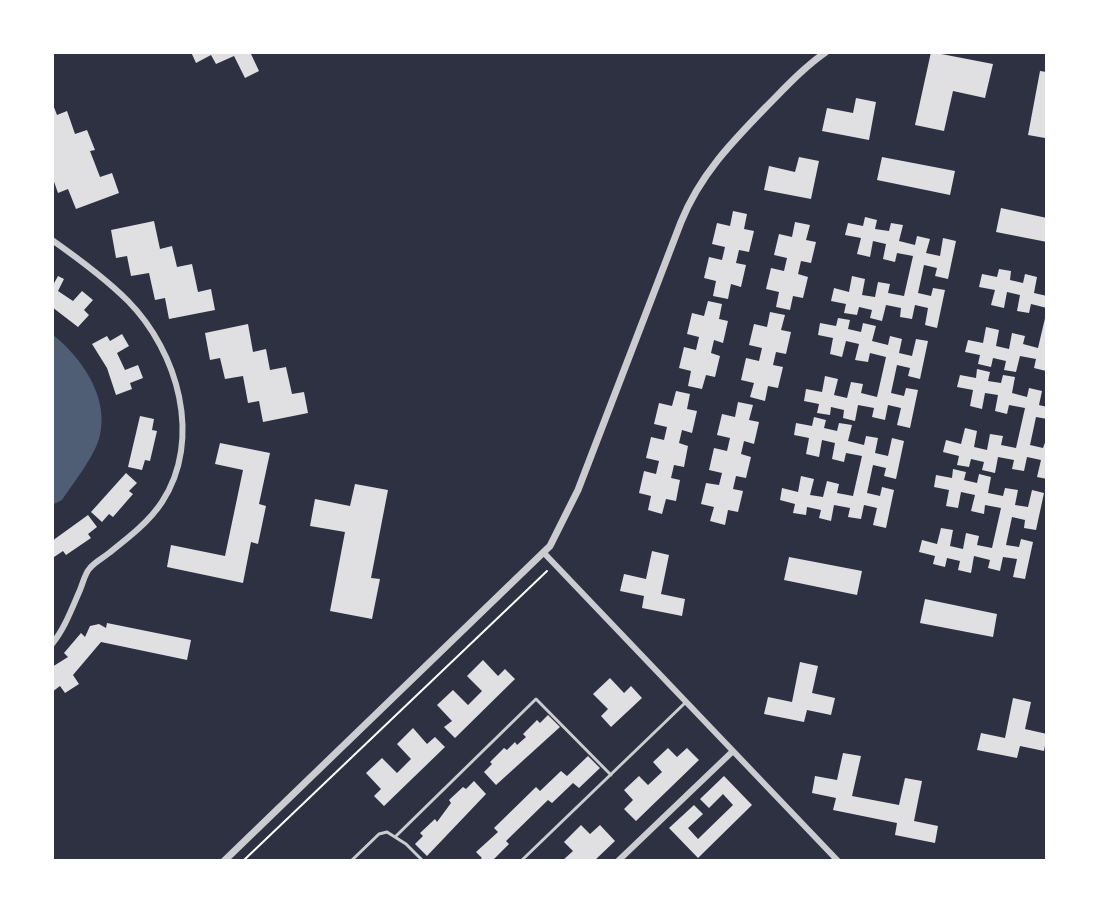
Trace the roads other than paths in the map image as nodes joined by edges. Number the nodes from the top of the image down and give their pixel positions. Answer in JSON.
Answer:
{"nodes":[{"id":1,"x":826,"y":52,"type":"edge"},
{"id":2,"x":52,"y":240,"type":"edge"},
{"id":3,"x":544,"y":553,"type":"junction"},
{"id":4,"x":52,"y":644,"type":"edge"},
{"id":5,"x":686,"y":702,"type":"junction"},
{"id":6,"x":733,"y":751,"type":"junction"},
{"id":7,"x":611,"y":775,"type":"junction"},
{"id":8,"x":396,"y":836,"type":"junction"},
{"id":9,"x":224,"y":861,"type":"edge"},
{"id":10,"x":351,"y":861,"type":"edge"},
{"id":11,"x":423,"y":861,"type":"edge"},
{"id":12,"x":521,"y":861,"type":"edge"},
{"id":13,"x":618,"y":861,"type":"edge"},
{"id":14,"x":838,"y":861,"type":"edge"}],
"edges":[{"from":1,"to":3,"type":"street"},
{"from":2,"to":4,"type":"street"},
{"from":3,"to":5,"type":"street"},
{"from":3,"to":9,"type":"street"},
{"from":5,"to":6,"type":"street"},
{"from":5,"to":7,"type":"lane"},
{"from":6,"to":13,"type":"street"},
{"from":6,"to":14,"type":"street"},
{"from":7,"to":8,"type":"lane"},
{"from":7,"to":12,"type":"lane"},
{"from":8,"to":10,"type":"lane"},
{"from":8,"to":11,"type":"lane"}]}
